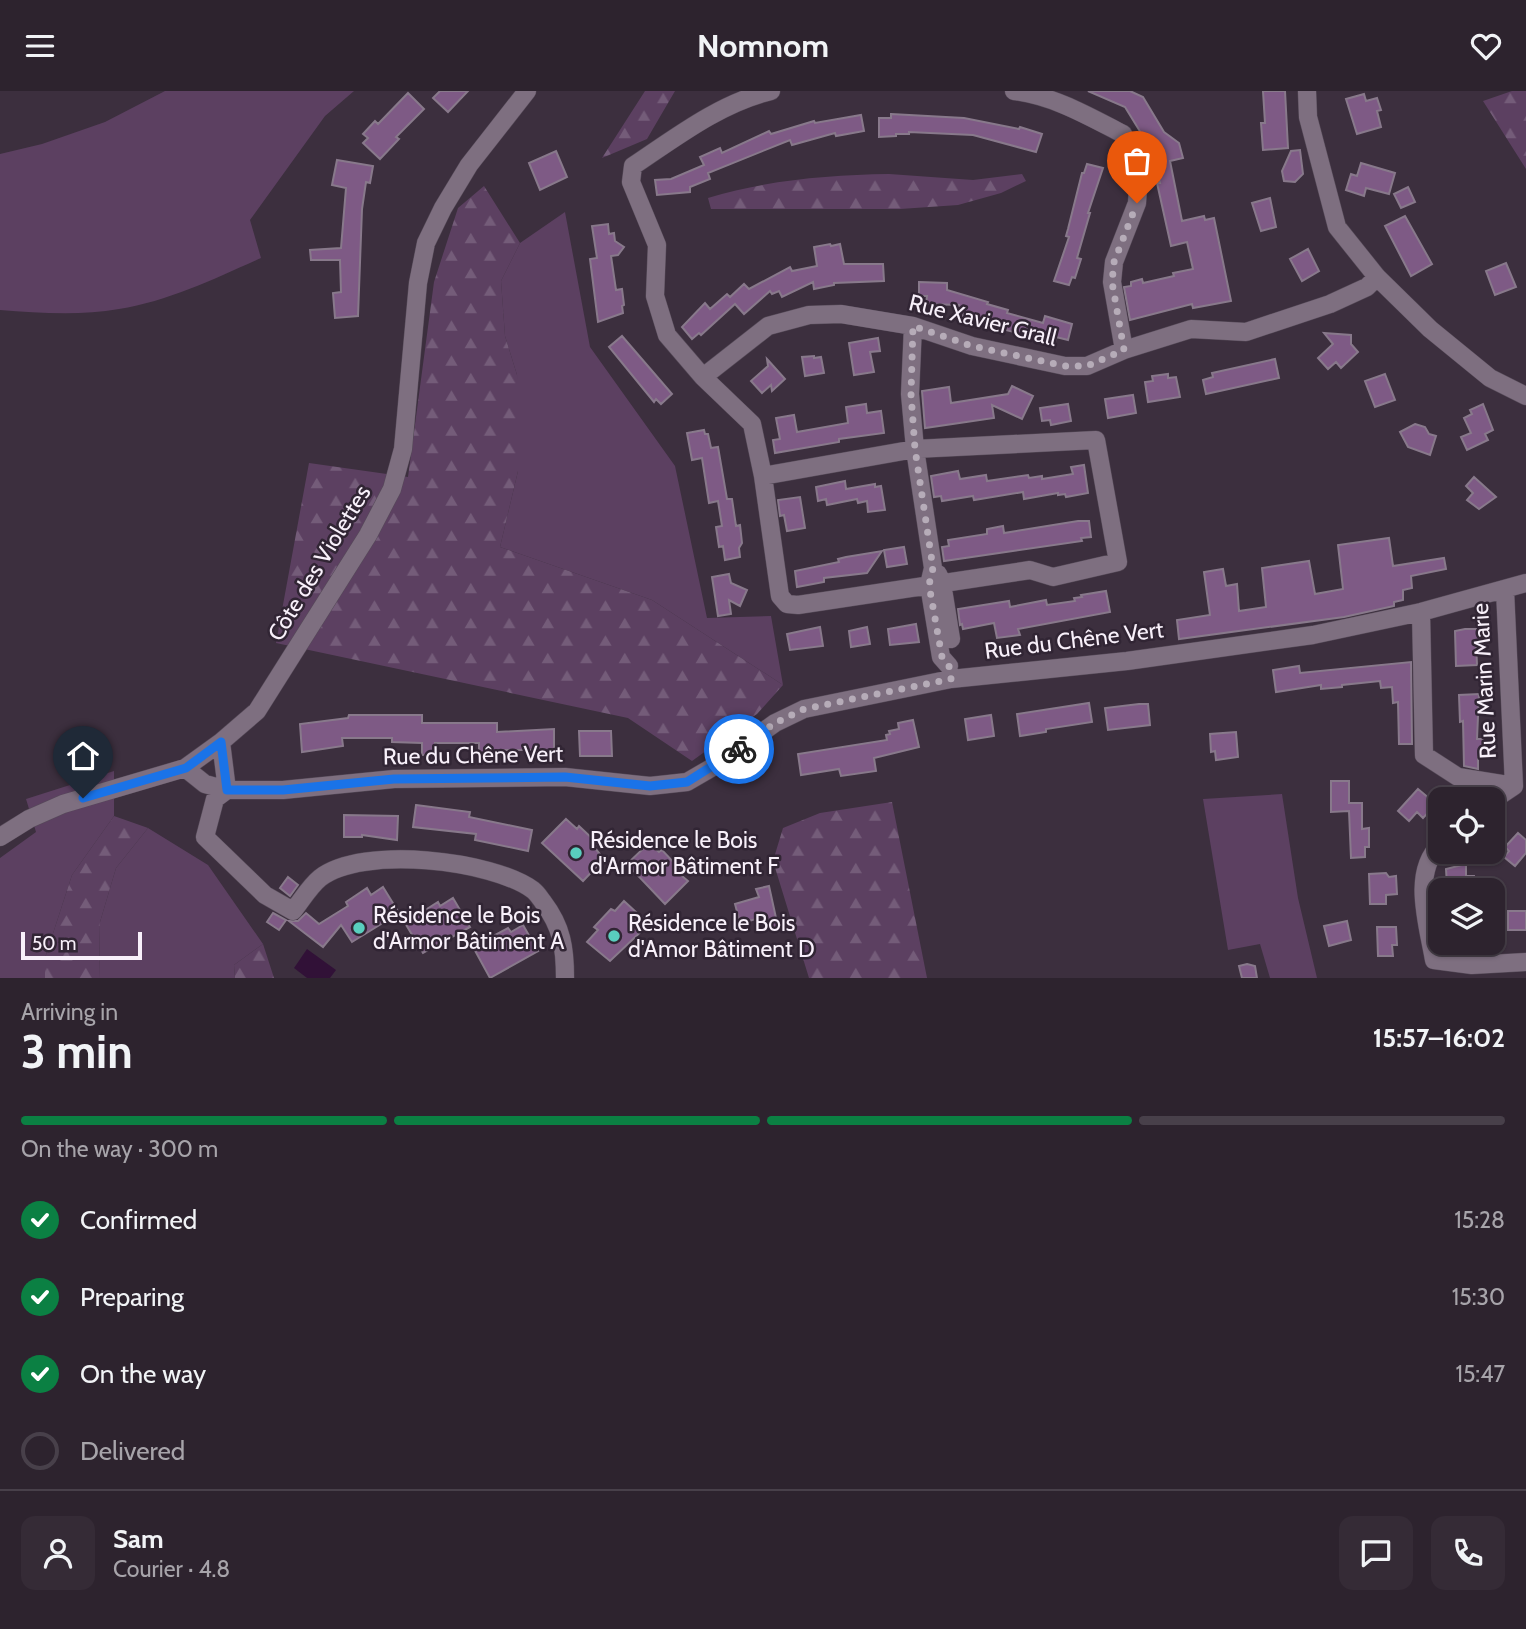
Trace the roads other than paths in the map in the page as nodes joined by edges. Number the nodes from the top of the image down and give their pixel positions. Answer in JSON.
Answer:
{"nodes":[{"id":1,"x":527,"y":91,"type":"edge"},
{"id":2,"x":771,"y":91,"type":"edge"},
{"id":3,"x":1014,"y":91,"type":"edge"},
{"id":4,"x":1307,"y":91,"type":"edge"},
{"id":5,"x":1377,"y":278,"type":"junction"},
{"id":6,"x":913,"y":326,"type":"junction"},
{"id":7,"x":1124,"y":350,"type":"junction"},
{"id":8,"x":703,"y":377,"type":"junction"},
{"id":9,"x":1526,"y":396,"type":"edge"},
{"id":10,"x":915,"y":449,"type":"junction"},
{"id":11,"x":762,"y":476,"type":"junction"},
{"id":12,"x":935,"y":579,"type":"junction"},
{"id":13,"x":1526,"y":583,"type":"edge"},
{"id":14,"x":1505,"y":590,"type":"junction"},
{"id":15,"x":1421,"y":612,"type":"junction"},
{"id":16,"x":950,"y":672,"type":"junction"},
{"id":17,"x":221,"y":742,"type":"junction"},
{"id":18,"x":186,"y":768,"type":"junction"},
{"id":19,"x":1514,"y":786,"type":"junction"},
{"id":20,"x":227,"y":790,"type":"junction"},
{"id":21,"x":1505,"y":792,"type":"edge"},
{"id":22,"x":0,"y":837,"type":"edge"},
{"id":23,"x":1429,"y":864,"type":"edge"},
{"id":24,"x":1526,"y":962,"type":"edge"},
{"id":25,"x":565,"y":978,"type":"edge"}],
"edges":[{"from":1,"to":17,"type":"street","name":"Côte des Violettes"},
{"from":2,"to":8,"type":"street"},
{"from":3,"to":7,"type":"street"},
{"from":4,"to":5,"type":"street"},
{"from":5,"to":7,"type":"street","name":"Rue Xavier Grall"},
{"from":5,"to":9,"type":"street"},
{"from":6,"to":7,"type":"street","name":"Rue Xavier Grall"},
{"from":6,"to":8,"type":"street","name":"Rue Xavier Grall"},
{"from":6,"to":10,"type":"street"},
{"from":8,"to":11,"type":"street"},
{"from":10,"to":11,"type":"street"},
{"from":10,"to":12,"type":"street"},
{"from":10,"to":12,"type":"street"},
{"from":11,"to":12,"type":"street"},
{"from":12,"to":16,"type":"street"},
{"from":13,"to":14,"type":"street","name":"Rue du Chêne Vert"},
{"from":14,"to":15,"type":"street","name":"Rue du Chêne Vert"},
{"from":14,"to":19,"type":"street","name":"Rue Marin Marie"},
{"from":15,"to":16,"type":"street","name":"Rue du Chêne Vert"},
{"from":15,"to":19,"type":"street"},
{"from":16,"to":20,"type":"street","name":"Rue du Chêne Vert"},
{"from":17,"to":18,"type":"street","name":"Côte des Violettes"},
{"from":17,"to":20,"type":"street"},
{"from":18,"to":20,"type":"street","name":"Rue du Chêne Vert"},
{"from":18,"to":22,"type":"street","name":"Côte des Violettes"},
{"from":19,"to":21,"type":"street","name":"Rue Marin Marie"},
{"from":20,"to":25,"type":"street"},
{"from":23,"to":24,"type":"street"}]}
